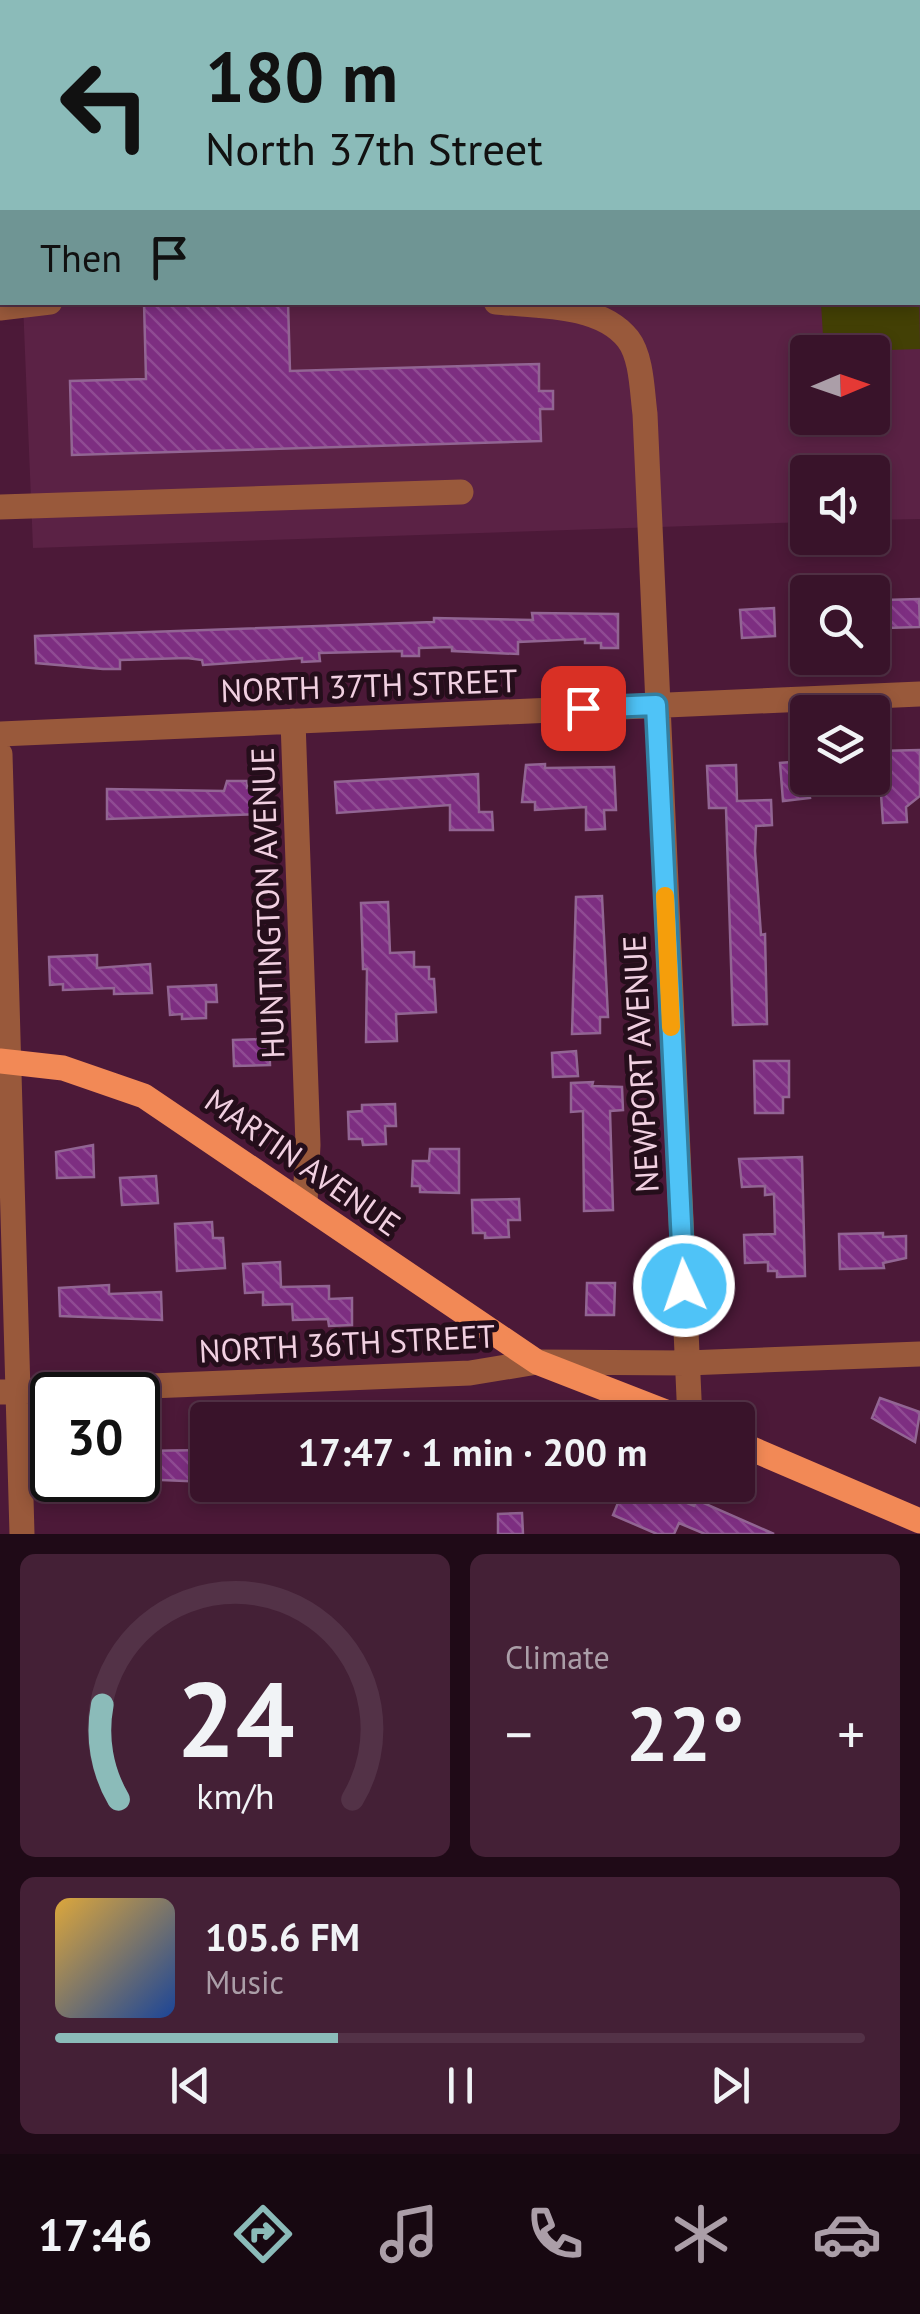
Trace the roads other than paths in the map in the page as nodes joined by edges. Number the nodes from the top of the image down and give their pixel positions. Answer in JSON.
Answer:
{"nodes":[{"id":1,"x":48,"y":305,"type":"edge"},
{"id":2,"x":521,"y":305,"type":"edge"},
{"id":3,"x":0,"y":308,"type":"edge"},
{"id":4,"x":462,"y":492,"type":"dead end"},
{"id":5,"x":0,"y":506,"type":"edge"},
{"id":6,"x":920,"y":694,"type":"edge"},
{"id":7,"x":656,"y":705,"type":"junction"},
{"id":8,"x":293,"y":721,"type":"junction"},
{"id":9,"x":0,"y":734,"type":"edge"},
{"id":10,"x":0,"y":754,"type":"edge"},
{"id":11,"x":6,"y":1061,"type":"edge"},
{"id":12,"x":304,"y":1202,"type":"junction"},
{"id":13,"x":920,"y":1354,"type":"edge"},
{"id":14,"x":537,"y":1362,"type":"junction"},
{"id":15,"x":687,"y":1363,"type":"junction"},
{"id":16,"x":9,"y":1392,"type":"edge"},
{"id":17,"x":641,"y":1402,"type":"edge"},
{"id":18,"x":688,"y":1402,"type":"edge"},
{"id":19,"x":755,"y":1451,"type":"edge"},
{"id":20,"x":916,"y":1525,"type":"edge"},
{"id":21,"x":22,"y":1534,"type":"edge"}],
"edges":[{"from":1,"to":3,"type":"street"},
{"from":2,"to":7,"type":"street","name":"NEWPORT AVENUE"},
{"from":4,"to":5,"type":"street"},
{"from":6,"to":7,"type":"street","name":"NORTH 37TH STREET"},
{"from":7,"to":8,"type":"street","name":"NORTH 37TH STREET"},
{"from":7,"to":15,"type":"street","name":"NEWPORT AVENUE"},
{"from":8,"to":9,"type":"street","name":"NORTH 37TH STREET"},
{"from":8,"to":12,"type":"street","name":"HUNTINGTON AVENUE"},
{"from":10,"to":11,"type":"street"},
{"from":11,"to":12,"type":"main road","name":"MARTIN AVENUE"},
{"from":11,"to":16,"type":"street"},
{"from":12,"to":14,"type":"main road","name":"MARTIN AVENUE"},
{"from":13,"to":15,"type":"street"},
{"from":14,"to":15,"type":"street"},
{"from":14,"to":16,"type":"street","name":"NORTH 36TH STREET"},
{"from":14,"to":17,"type":"main road","name":"NORTH 36TH STREET"},
{"from":15,"to":18,"type":"street","name":"NEWPORT AVENUE"},
{"from":16,"to":21,"type":"street"},
{"from":19,"to":20,"type":"main road"}]}
